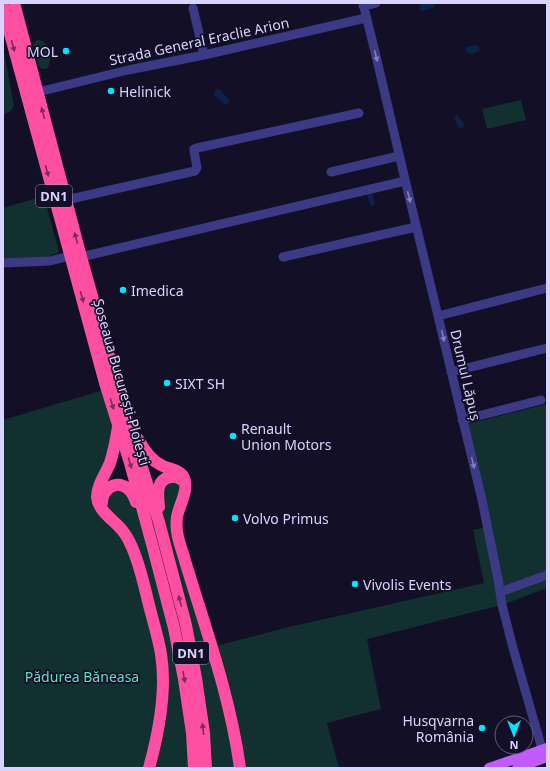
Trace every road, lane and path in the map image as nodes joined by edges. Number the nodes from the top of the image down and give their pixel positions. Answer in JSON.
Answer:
{"nodes":[{"id":1,"x":14,"y":3,"type":"edge"},
{"id":2,"x":376,"y":3,"type":"edge"},
{"id":3,"x":363,"y":5,"type":"edge"},
{"id":4,"x":3,"y":8,"type":"edge"},
{"id":5,"x":193,"y":8,"type":"dead end"},
{"id":6,"x":366,"y":18,"type":"junction"},
{"id":7,"x":204,"y":55,"type":"junction"},
{"id":8,"x":38,"y":92,"type":"junction"},
{"id":9,"x":359,"y":113,"type":"dead end"},
{"id":10,"x":399,"y":156,"type":"junction"},
{"id":11,"x":331,"y":172,"type":"dead end"},
{"id":12,"x":405,"y":181,"type":"junction"},
{"id":13,"x":66,"y":200,"type":"junction"},
{"id":14,"x":416,"y":227,"type":"junction"},
{"id":15,"x":76,"y":256,"type":"junction"},
{"id":16,"x":283,"y":257,"type":"dead end"},
{"id":17,"x":3,"y":263,"type":"edge"},
{"id":18,"x":547,"y":288,"type":"edge"},
{"id":19,"x":438,"y":316,"type":"junction"},
{"id":20,"x":547,"y":348,"type":"edge"},
{"id":21,"x":452,"y":372,"type":"junction"},
{"id":22,"x":541,"y":400,"type":"dead end"},
{"id":23,"x":462,"y":420,"type":"junction"},
{"id":24,"x":124,"y":426,"type":"junction"},
{"id":25,"x":185,"y":484,"type":"junction"},
{"id":26,"x":103,"y":510,"type":"junction"},
{"id":27,"x":153,"y":524,"type":"junction"},
{"id":28,"x":158,"y":542,"type":"junction"},
{"id":29,"x":547,"y":575,"type":"edge"},
{"id":30,"x":500,"y":592,"type":"junction"},
{"id":31,"x":545,"y":752,"type":"edge"},
{"id":32,"x":149,"y":768,"type":"edge"},
{"id":33,"x":194,"y":768,"type":"edge"},
{"id":34,"x":206,"y":768,"type":"edge"},
{"id":35,"x":240,"y":768,"type":"edge"},
{"id":36,"x":489,"y":768,"type":"edge"},
{"id":37,"x":517,"y":768,"type":"edge"}],
"edges":[{"from":1,"to":8,"type":"highway","name":"Șoseaua București-Ploiești","number":"DN1"},
{"from":2,"to":3,"type":"street","name":"Drumul Lăpuș"},
{"from":3,"to":6,"type":"street","name":"Drumul Lăpuș"},
{"from":4,"to":15,"type":"highway","name":"Șoseaua București-Ploiești","number":"DN1","one_way":true},
{"from":5,"to":7,"type":"street"},
{"from":6,"to":7,"type":"street","name":"Strada General Eraclie Arion"},
{"from":6,"to":10,"type":"street","name":"Drumul Lăpuș","one_way":true},
{"from":7,"to":8,"type":"street","name":"Strada General Eraclie Arion"},
{"from":13,"to":8,"type":"highway","name":"Șoseaua București-Ploiești","number":"DN1","one_way":true},
{"from":9,"to":13,"type":"street"},
{"from":10,"to":11,"type":"street"},
{"from":10,"to":12,"type":"street","name":"Drumul Lăpuș"},
{"from":12,"to":14,"type":"street","name":"Drumul Lăpuș","one_way":true},
{"from":12,"to":15,"type":"street"},
{"from":15,"to":13,"type":"highway","name":"Șoseaua București-Ploiești","number":"DN1","one_way":true},
{"from":14,"to":16,"type":"street"},
{"from":14,"to":19,"type":"street","name":"Drumul Lăpuș"},
{"from":15,"to":17,"type":"street"},
{"from":15,"to":24,"type":"highway","name":"Șoseaua București-Ploiești","number":"DN1"},
{"from":18,"to":19,"type":"street"},
{"from":19,"to":21,"type":"street","name":"Drumul Lăpuș","one_way":true},
{"from":20,"to":21,"type":"street"},
{"from":21,"to":23,"type":"street","name":"Drumul Lăpuș"},
{"from":22,"to":23,"type":"street"},
{"from":23,"to":30,"type":"street","name":"Drumul Lăpuș","one_way":true},
{"from":24,"to":25,"type":"highway"},
{"from":24,"to":26,"type":"highway"},
{"from":24,"to":27,"type":"highway","name":"Șoseaua București-Ploiești","number":"DN1"},
{"from":25,"to":27,"type":"highway"},
{"from":25,"to":35,"type":"highway"},
{"from":26,"to":27,"type":"highway"},
{"from":26,"to":32,"type":"highway"},
{"from":27,"to":28,"type":"highway","name":"Șoseaua București-Ploiești","number":"DN1"},
{"from":28,"to":33,"type":"highway","name":"Șoseaua București-Ploiești","number":"DN1","one_way":true},
{"from":34,"to":28,"type":"highway","name":"Șoseaua București-Ploiești","number":"DN1","one_way":true},
{"from":29,"to":30,"type":"street"},
{"from":30,"to":31,"type":"street","name":"Drumul Lăpuș"},
{"from":31,"to":36,"type":"main road"},
{"from":31,"to":37,"type":"main road"}]}
